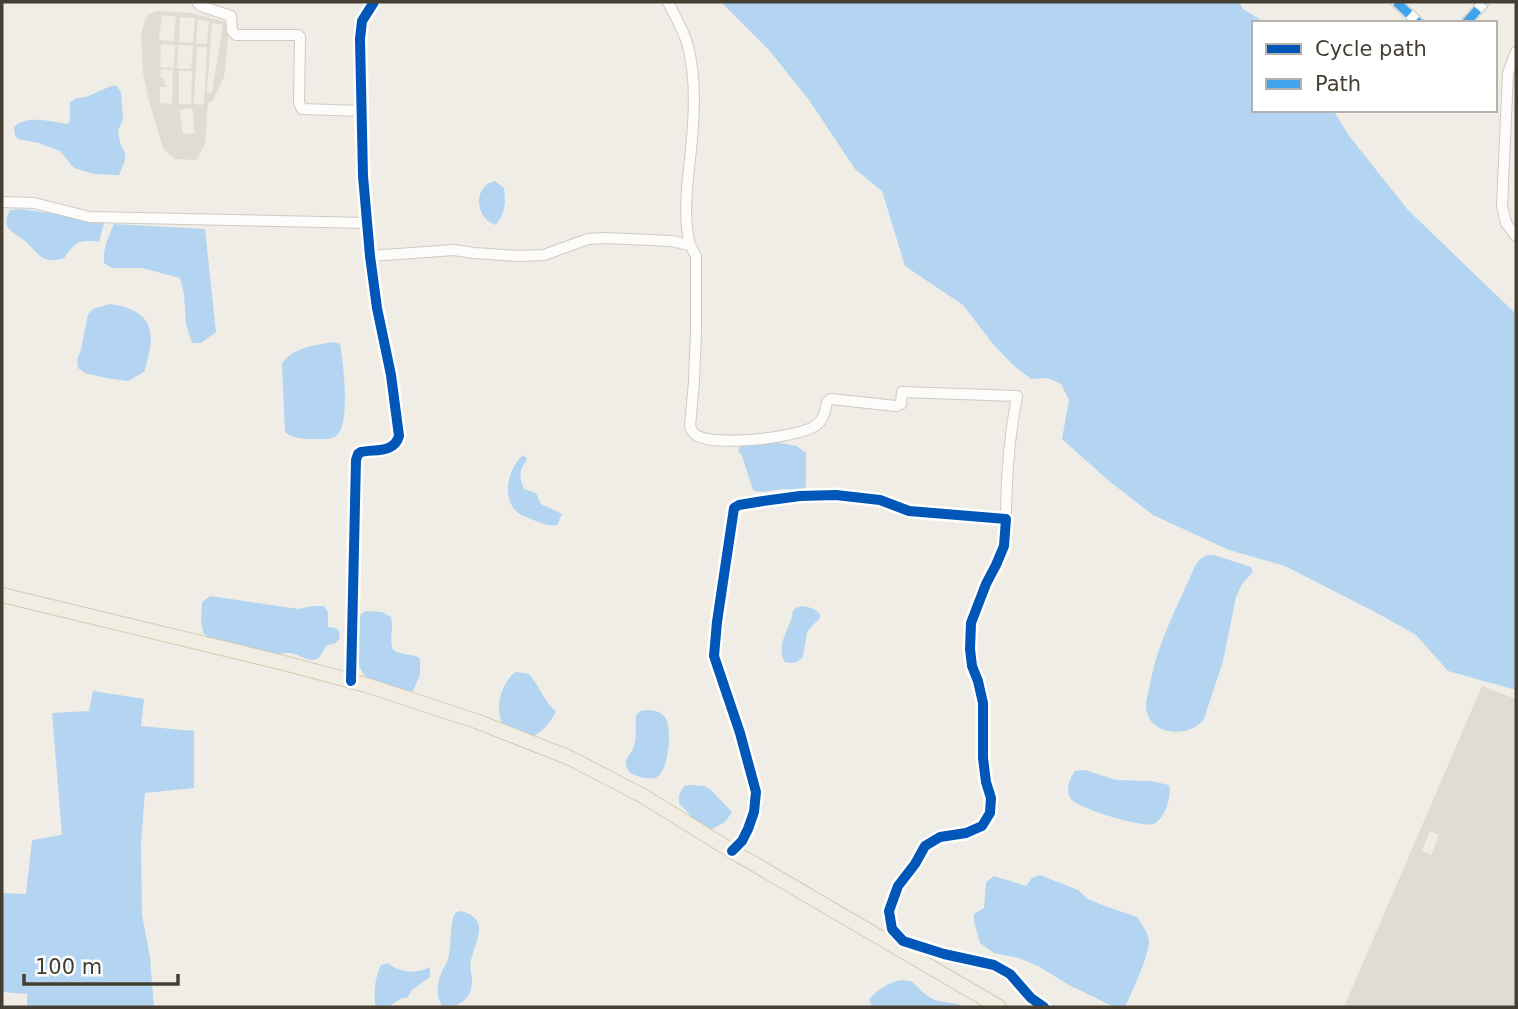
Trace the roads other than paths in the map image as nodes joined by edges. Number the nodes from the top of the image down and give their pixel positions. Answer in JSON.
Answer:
{"nodes":[{"id":1,"x":197,"y":2,"type":"edge"},
{"id":2,"x":374,"y":2,"type":"edge"},
{"id":3,"x":668,"y":2,"type":"edge"},
{"id":4,"x":1396,"y":2,"type":"edge"},
{"id":5,"x":1484,"y":2,"type":"edge"},
{"id":6,"x":1417,"y":21,"type":"edge"},
{"id":7,"x":1468,"y":21,"type":"edge"},
{"id":8,"x":1516,"y":52,"type":"edge"},
{"id":9,"x":362,"y":111,"type":"junction"},
{"id":10,"x":2,"y":202,"type":"edge"},
{"id":11,"x":367,"y":223,"type":"junction"},
{"id":12,"x":1516,"y":236,"type":"edge"},
{"id":13,"x":690,"y":245,"type":"junction"},
{"id":14,"x":370,"y":256,"type":"junction"},
{"id":15,"x":1006,"y":519,"type":"junction"},
{"id":16,"x":2,"y":595,"type":"edge"},
{"id":17,"x":351,"y":681,"type":"junction"},
{"id":18,"x":732,"y":851,"type":"junction"},
{"id":19,"x":999,"y":1007,"type":"edge"},
{"id":20,"x":1044,"y":1007,"type":"edge"}],
"edges":[{"from":1,"to":9,"type":"street"},
{"from":2,"to":9,"type":"street"},
{"from":3,"to":13,"type":"street"},
{"from":4,"to":6,"type":"street"},
{"from":5,"to":7,"type":"street"},
{"from":8,"to":12,"type":"street"},
{"from":9,"to":11,"type":"street"},
{"from":10,"to":11,"type":"street"},
{"from":11,"to":14,"type":"street"},
{"from":13,"to":14,"type":"street"},
{"from":13,"to":15,"type":"street"},
{"from":14,"to":17,"type":"street"},
{"from":15,"to":18,"type":"street"},
{"from":15,"to":20,"type":"street"},
{"from":16,"to":17,"type":"main road"},
{"from":17,"to":18,"type":"main road"},
{"from":18,"to":19,"type":"main road"}]}
